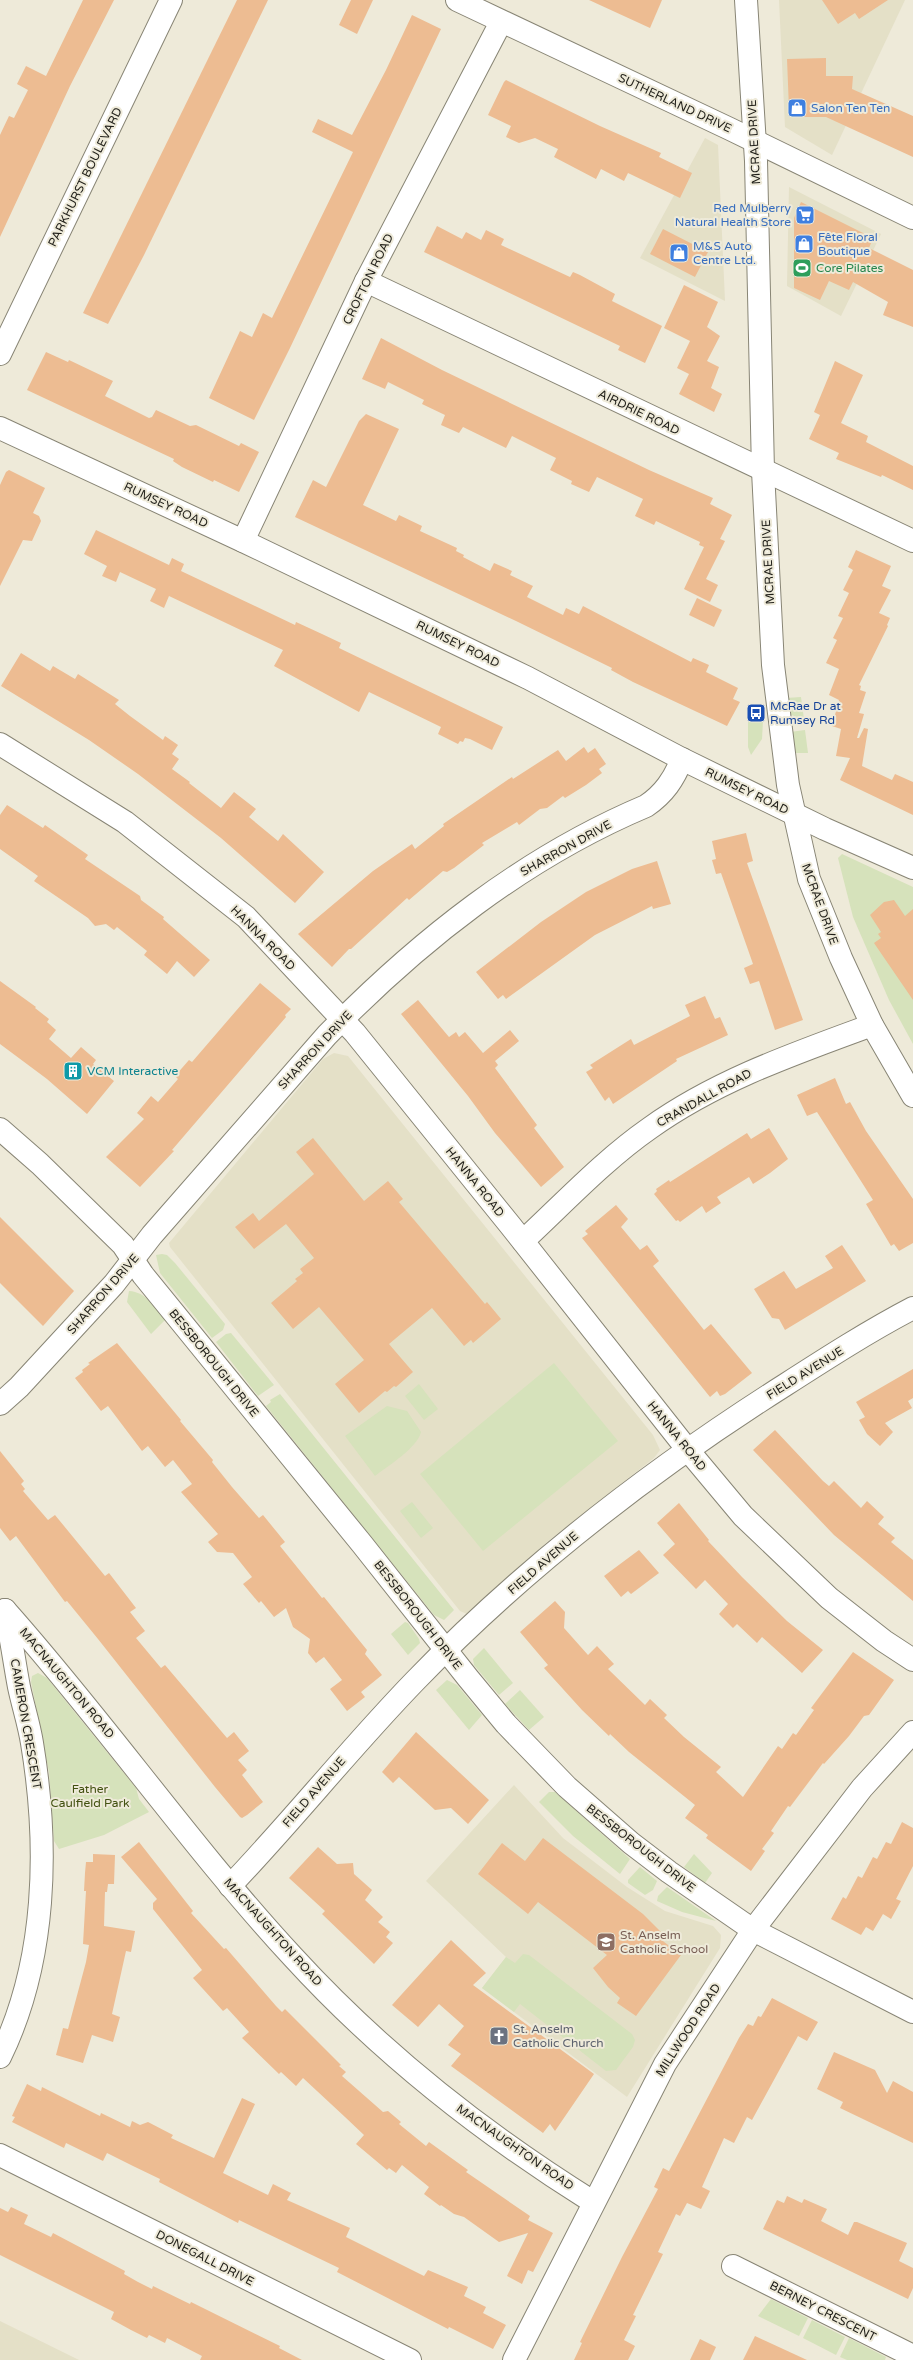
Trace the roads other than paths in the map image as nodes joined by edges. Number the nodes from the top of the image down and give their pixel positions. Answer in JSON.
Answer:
{"nodes":[{"id":1,"x":170,"y":0,"type":"edge"},
{"id":2,"x":457,"y":0,"type":"edge"},
{"id":3,"x":746,"y":0,"type":"edge"},
{"id":4,"x":501,"y":22,"type":"junction"},
{"id":5,"x":754,"y":141,"type":"junction"},
{"id":6,"x":913,"y":218,"type":"edge"},
{"id":7,"x":366,"y":281,"type":"junction"},
{"id":8,"x":0,"y":354,"type":"edge"},
{"id":9,"x":0,"y":428,"type":"edge"},
{"id":10,"x":763,"y":471,"type":"junction"},
{"id":11,"x":243,"y":541,"type":"junction"},
{"id":12,"x":913,"y":541,"type":"edge"},
{"id":13,"x":0,"y":744,"type":"edge"},
{"id":14,"x":682,"y":759,"type":"junction"},
{"id":15,"x":792,"y":812,"type":"junction"},
{"id":16,"x":913,"y":868,"type":"edge"},
{"id":17,"x":342,"y":1019,"type":"junction"},
{"id":18,"x":872,"y":1026,"type":"junction"},
{"id":19,"x":913,"y":1096,"type":"edge"},
{"id":20,"x":0,"y":1129,"type":"edge"},
{"id":21,"x":523,"y":1241,"type":"junction"},
{"id":22,"x":133,"y":1259,"type":"junction"},
{"id":23,"x":913,"y":1308,"type":"edge"},
{"id":24,"x":0,"y":1404,"type":"edge"},
{"id":25,"x":687,"y":1449,"type":"junction"},
{"id":26,"x":2,"y":1607,"type":"edge"},
{"id":27,"x":446,"y":1650,"type":"junction"},
{"id":28,"x":913,"y":1660,"type":"edge"},
{"id":29,"x":913,"y":1732,"type":"edge"},
{"id":30,"x":230,"y":1886,"type":"junction"},
{"id":31,"x":753,"y":1930,"type":"junction"},
{"id":32,"x":913,"y":2012,"type":"edge"},
{"id":33,"x":0,"y":2057,"type":"edge"},
{"id":34,"x":0,"y":2155,"type":"edge"},
{"id":35,"x":593,"y":2202,"type":"junction"},
{"id":36,"x":734,"y":2266,"type":"dead end"},
{"id":37,"x":913,"y":2356,"type":"edge"},
{"id":38,"x":410,"y":2360,"type":"edge"},
{"id":39,"x":514,"y":2360,"type":"edge"}],
"edges":[{"from":1,"to":8,"type":"street","name":"PARKHURST BOULEVARD"},
{"from":2,"to":4,"type":"street","name":"SUTHERLAND DRIVE"},
{"from":3,"to":5,"type":"street","name":"MCRAE DRIVE"},
{"from":4,"to":5,"type":"street","name":"SUTHERLAND DRIVE"},
{"from":4,"to":7,"type":"street","name":"CROFTON ROAD"},
{"from":5,"to":6,"type":"street","name":"SUTHERLAND DRIVE"},
{"from":5,"to":10,"type":"street","name":"MCRAE DRIVE"},
{"from":7,"to":10,"type":"street","name":"AIRDRIE ROAD"},
{"from":7,"to":11,"type":"street","name":"CROFTON ROAD"},
{"from":9,"to":11,"type":"street","name":"RUMSEY ROAD"},
{"from":10,"to":12,"type":"street","name":"AIRDRIE ROAD"},
{"from":10,"to":15,"type":"street","name":"MCRAE DRIVE"},
{"from":11,"to":14,"type":"street","name":"RUMSEY ROAD"},
{"from":13,"to":17,"type":"street","name":"HANNA ROAD"},
{"from":14,"to":15,"type":"street","name":"RUMSEY ROAD"},
{"from":14,"to":17,"type":"street","name":"SHARRON DRIVE"},
{"from":15,"to":16,"type":"street","name":"RUMSEY ROAD"},
{"from":15,"to":18,"type":"street","name":"MCRAE DRIVE"},
{"from":17,"to":21,"type":"street","name":"HANNA ROAD"},
{"from":17,"to":22,"type":"street","name":"SHARRON DRIVE"},
{"from":18,"to":19,"type":"street","name":"MCRAE DRIVE"},
{"from":18,"to":21,"type":"street","name":"CRANDALL ROAD"},
{"from":20,"to":22,"type":"street","name":"BESSBOROUGH DRIVE"},
{"from":21,"to":25,"type":"street","name":"HANNA ROAD"},
{"from":22,"to":24,"type":"street","name":"SHARRON DRIVE"},
{"from":22,"to":27,"type":"street","name":"BESSBOROUGH DRIVE"},
{"from":23,"to":25,"type":"street","name":"FIELD AVENUE"},
{"from":25,"to":27,"type":"street","name":"FIELD AVENUE"},
{"from":25,"to":28,"type":"street","name":"HANNA ROAD"},
{"from":26,"to":30,"type":"street","name":"MACNAUGHTON ROAD"},
{"from":26,"to":33,"type":"street","name":"CAMERON CRESCENT"},
{"from":27,"to":30,"type":"street","name":"FIELD AVENUE"},
{"from":27,"to":31,"type":"street","name":"BESSBOROUGH DRIVE"},
{"from":29,"to":31,"type":"street","name":"MILLWOOD ROAD"},
{"from":30,"to":35,"type":"street","name":"MACNAUGHTON ROAD"},
{"from":31,"to":32,"type":"street","name":"BESSBOROUGH DRIVE"},
{"from":31,"to":35,"type":"street","name":"MILLWOOD ROAD"},
{"from":34,"to":38,"type":"street","name":"DONEGALL DRIVE"},
{"from":35,"to":39,"type":"street","name":"MILLWOOD ROAD"},
{"from":36,"to":37,"type":"street","name":"BERNEY CRESCENT"}]}
